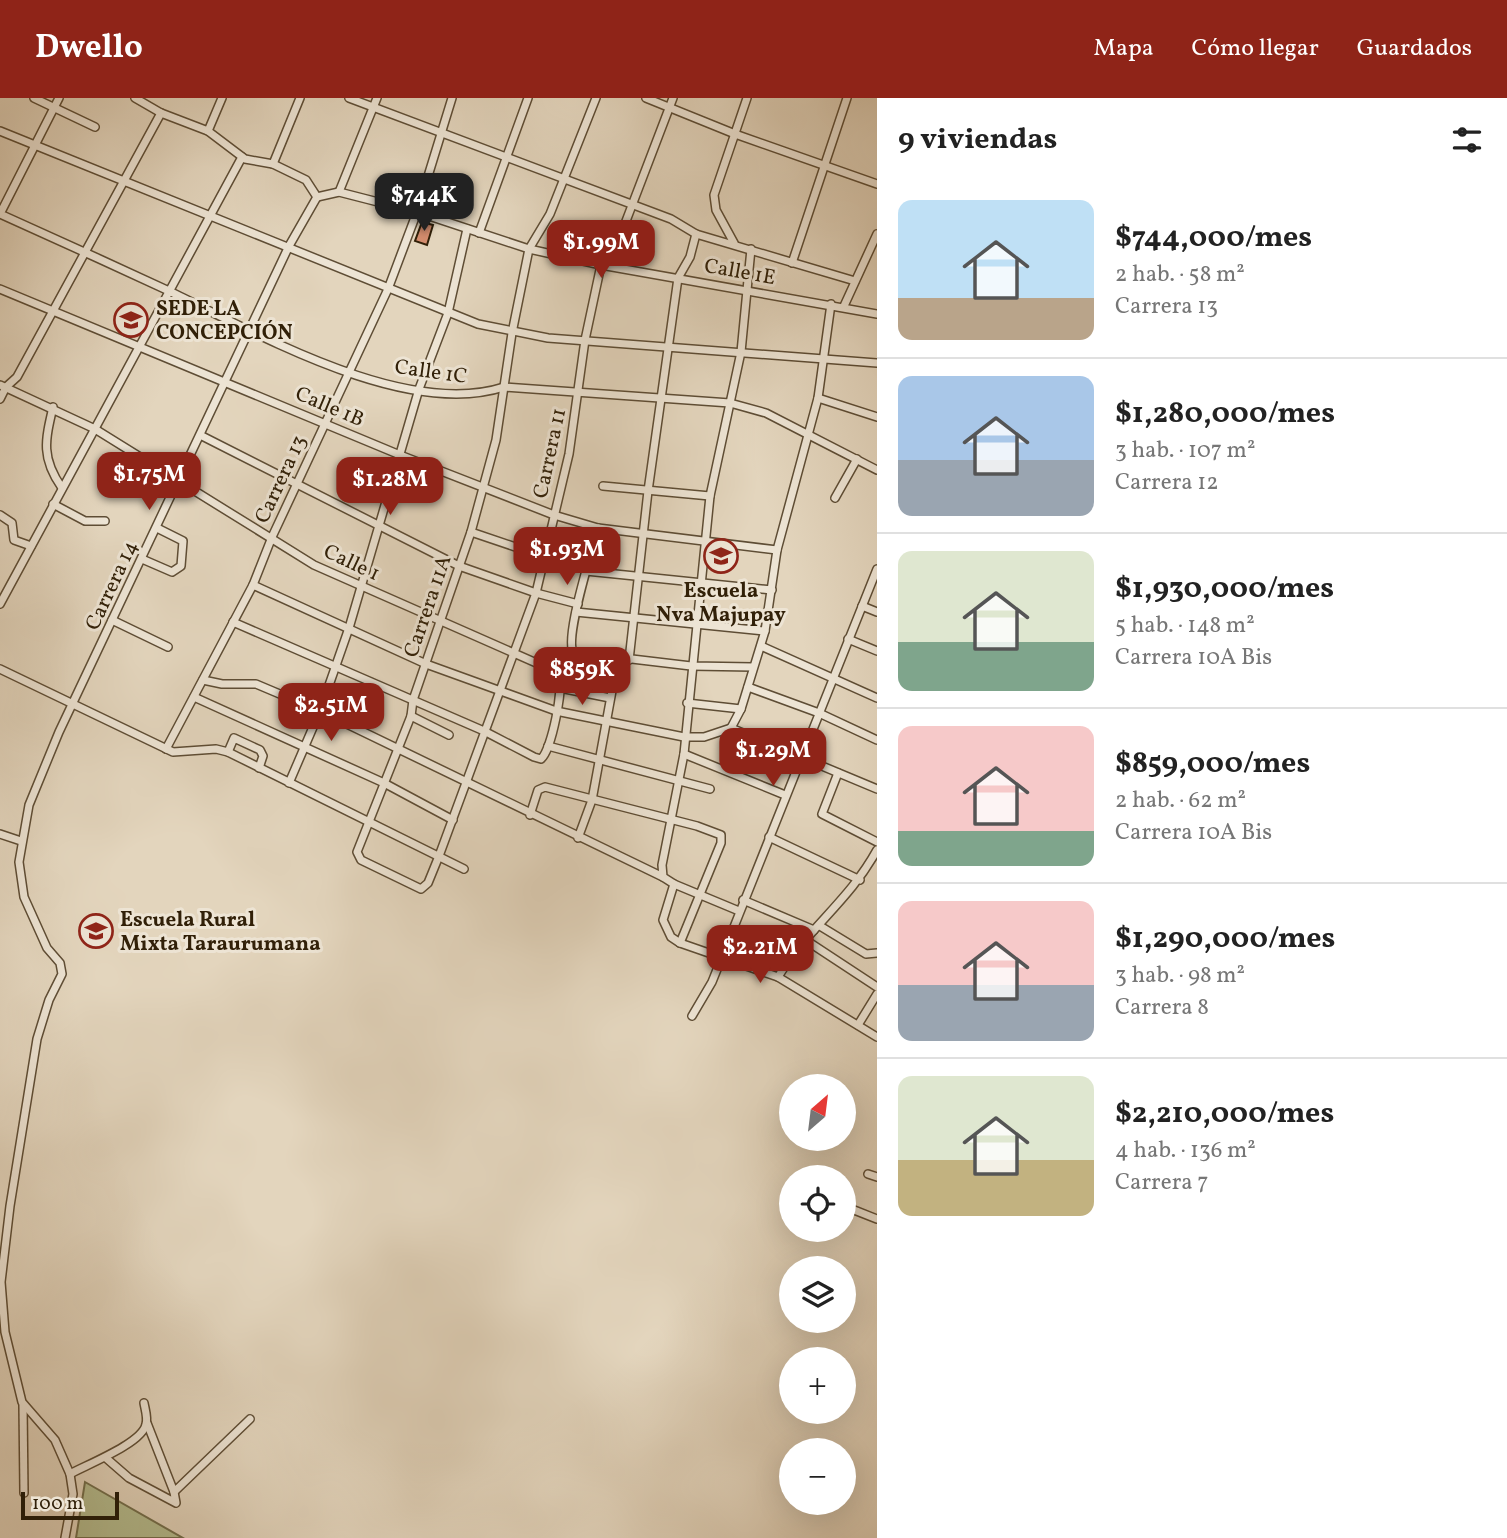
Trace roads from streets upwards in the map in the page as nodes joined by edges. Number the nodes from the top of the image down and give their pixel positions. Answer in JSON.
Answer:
{"nodes":[{"id":1,"x":34,"y":98,"type":"edge"},
{"id":2,"x":59,"y":98,"type":"edge"},
{"id":3,"x":135,"y":98,"type":"edge"},
{"id":4,"x":222,"y":98,"type":"edge"},
{"id":5,"x":300,"y":98,"type":"edge"},
{"id":6,"x":349,"y":98,"type":"edge"},
{"id":7,"x":377,"y":98,"type":"edge"},
{"id":8,"x":452,"y":98,"type":"edge"},
{"id":9,"x":528,"y":98,"type":"edge"},
{"id":10,"x":597,"y":98,"type":"edge"},
{"id":11,"x":646,"y":98,"type":"edge"},
{"id":12,"x":673,"y":98,"type":"edge"},
{"id":13,"x":747,"y":98,"type":"edge"},
{"id":14,"x":847,"y":98,"type":"edge"},
{"id":15,"x":47,"y":100,"type":"edge"},
{"id":16,"x":670,"y":107,"type":"junction"},
{"id":17,"x":53,"y":108,"type":"junction"},
{"id":18,"x":373,"y":108,"type":"junction"},
{"id":19,"x":161,"y":113,"type":"junction"},
{"id":20,"x":95,"y":127,"type":"dead end"},
{"id":21,"x":0,"y":131,"type":"edge"},
{"id":22,"x":208,"y":131,"type":"junction"},
{"id":23,"x":440,"y":133,"type":"junction"},
{"id":24,"x":735,"y":134,"type":"junction"},
{"id":25,"x":33,"y":144,"type":"junction"},
{"id":26,"x":242,"y":156,"type":"junction"},
{"id":27,"x":508,"y":160,"type":"junction"},
{"id":28,"x":273,"y":164,"type":"junction"},
{"id":29,"x":823,"y":164,"type":"junction"},
{"id":30,"x":126,"y":181,"type":"junction"},
{"id":31,"x":565,"y":181,"type":"junction"},
{"id":32,"x":877,"y":184,"type":"edge"},
{"id":33,"x":339,"y":192,"type":"junction"},
{"id":34,"x":317,"y":197,"type":"junction"},
{"id":35,"x":632,"y":205,"type":"junction"},
{"id":36,"x":417,"y":212,"type":"junction"},
{"id":37,"x":0,"y":214,"type":"edge"},
{"id":38,"x":209,"y":214,"type":"junction"},
{"id":39,"x":467,"y":229,"type":"junction"},
{"id":40,"x":479,"y":233,"type":"junction"},
{"id":41,"x":696,"y":234,"type":"junction"},
{"id":42,"x":877,"y":234,"type":"edge"},
{"id":43,"x":734,"y":243,"type":"junction"},
{"id":44,"x":289,"y":246,"type":"junction"},
{"id":45,"x":529,"y":249,"type":"junction"},
{"id":46,"x":751,"y":249,"type":"junction"},
{"id":47,"x":85,"y":253,"type":"junction"},
{"id":48,"x":792,"y":263,"type":"junction"},
{"id":49,"x":601,"y":265,"type":"junction"},
{"id":50,"x":678,"y":278,"type":"junction"},
{"id":51,"x":855,"y":281,"type":"junction"},
{"id":52,"x":0,"y":289,"type":"edge"},
{"id":53,"x":388,"y":289,"type":"junction"},
{"id":54,"x":168,"y":291,"type":"junction"},
{"id":55,"x":749,"y":292,"type":"junction"},
{"id":56,"x":831,"y":304,"type":"junction"},
{"id":57,"x":844,"y":306,"type":"junction"},
{"id":58,"x":51,"y":310,"type":"junction"},
{"id":59,"x":447,"y":313,"type":"junction"},
{"id":60,"x":877,"y":314,"type":"edge"},
{"id":61,"x":249,"y":330,"type":"junction"},
{"id":62,"x":512,"y":333,"type":"junction"},
{"id":63,"x":585,"y":340,"type":"junction"},
{"id":64,"x":667,"y":346,"type":"junction"},
{"id":65,"x":137,"y":347,"type":"junction"},
{"id":66,"x":741,"y":352,"type":"junction"},
{"id":67,"x":822,"y":357,"type":"junction"},
{"id":68,"x":877,"y":363,"type":"edge"},
{"id":69,"x":349,"y":373,"type":"junction"},
{"id":70,"x":225,"y":382,"type":"junction"},
{"id":71,"x":3,"y":386,"type":"edge"},
{"id":72,"x":504,"y":387,"type":"junction"},
{"id":73,"x":419,"y":389,"type":"junction"},
{"id":74,"x":580,"y":391,"type":"junction"},
{"id":75,"x":661,"y":398,"type":"junction"},
{"id":76,"x":818,"y":398,"type":"junction"},
{"id":77,"x":0,"y":399,"type":"edge"},
{"id":78,"x":730,"y":403,"type":"junction"},
{"id":79,"x":53,"y":407,"type":"junction"},
{"id":80,"x":877,"y":417,"type":"edge"},
{"id":81,"x":326,"y":423,"type":"junction"},
{"id":82,"x":95,"y":429,"type":"junction"},
{"id":83,"x":808,"y":434,"type":"junction"},
{"id":84,"x":202,"y":436,"type":"junction"},
{"id":85,"x":400,"y":455,"type":"junction"},
{"id":86,"x":857,"y":459,"type":"junction"},
{"id":87,"x":877,"y":470,"type":"edge"},
{"id":88,"x":178,"y":482,"type":"junction"},
{"id":89,"x":298,"y":482,"type":"junction"},
{"id":90,"x":603,"y":486,"type":"dead end"},
{"id":91,"x":62,"y":488,"type":"junction"},
{"id":92,"x":483,"y":489,"type":"junction"},
{"id":93,"x":648,"y":491,"type":"junction"},
{"id":94,"x":710,"y":496,"type":"junction"},
{"id":95,"x":835,"y":498,"type":"dead end"},
{"id":96,"x":53,"y":504,"type":"junction"},
{"id":97,"x":0,"y":515,"type":"edge"},
{"id":98,"x":554,"y":515,"type":"junction"},
{"id":99,"x":106,"y":521,"type":"dead end"},
{"id":100,"x":378,"y":526,"type":"junction"},
{"id":101,"x":157,"y":528,"type":"junction"},
{"id":102,"x":598,"y":528,"type":"junction"},
{"id":103,"x":471,"y":532,"type":"junction"},
{"id":104,"x":643,"y":535,"type":"junction"},
{"id":105,"x":272,"y":537,"type":"junction"},
{"id":106,"x":707,"y":542,"type":"junction"},
{"id":107,"x":31,"y":546,"type":"junction"},
{"id":108,"x":777,"y":550,"type":"junction"},
{"id":109,"x":545,"y":557,"type":"junction"},
{"id":110,"x":142,"y":559,"type":"junction"},
{"id":111,"x":459,"y":566,"type":"junction"},
{"id":112,"x":877,"y":569,"type":"edge"},
{"id":113,"x":586,"y":571,"type":"junction"},
{"id":114,"x":638,"y":579,"type":"junction"},
{"id":115,"x":253,"y":585,"type":"junction"},
{"id":116,"x":703,"y":585,"type":"junction"},
{"id":117,"x":361,"y":587,"type":"junction"},
{"id":118,"x":772,"y":590,"type":"junction"},
{"id":119,"x":536,"y":593,"type":"junction"},
{"id":120,"x":2,"y":594,"type":"edge"},
{"id":121,"x":0,"y":604,"type":"edge"},
{"id":122,"x":862,"y":606,"type":"junction"},
{"id":123,"x":577,"y":608,"type":"junction"},
{"id":124,"x":877,"y":612,"type":"edge"},
{"id":125,"x":633,"y":617,"type":"junction"},
{"id":126,"x":442,"y":619,"type":"junction"},
{"id":127,"x":112,"y":620,"type":"junction"},
{"id":128,"x":233,"y":622,"type":"junction"},
{"id":129,"x":698,"y":626,"type":"junction"},
{"id":130,"x":349,"y":628,"type":"junction"},
{"id":131,"x":765,"y":631,"type":"junction"},
{"id":132,"x":848,"y":639,"type":"junction"},
{"id":133,"x":761,"y":646,"type":"junction"},
{"id":134,"x":168,"y":647,"type":"dead end"},
{"id":135,"x":877,"y":651,"type":"edge"},
{"id":136,"x":514,"y":654,"type":"junction"},
{"id":137,"x":618,"y":658,"type":"junction"},
{"id":138,"x":629,"y":660,"type":"junction"},
{"id":139,"x":426,"y":664,"type":"junction"},
{"id":140,"x":337,"y":666,"type":"junction"},
{"id":141,"x":691,"y":666,"type":"junction"},
{"id":142,"x":752,"y":667,"type":"junction"},
{"id":143,"x":0,"y":669,"type":"edge"},
{"id":144,"x":203,"y":680,"type":"junction"},
{"id":145,"x":833,"y":680,"type":"junction"},
{"id":146,"x":748,"y":687,"type":"junction"},
{"id":147,"x":560,"y":688,"type":"junction"},
{"id":148,"x":499,"y":689,"type":"junction"},
{"id":149,"x":194,"y":697,"type":"junction"},
{"id":150,"x":610,"y":698,"type":"junction"},
{"id":151,"x":877,"y":698,"type":"edge"},
{"id":152,"x":413,"y":700,"type":"junction"},
{"id":153,"x":73,"y":704,"type":"junction"},
{"id":154,"x":687,"y":704,"type":"junction"},
{"id":155,"x":741,"y":709,"type":"junction"},
{"id":156,"x":320,"y":711,"type":"junction"},
{"id":157,"x":556,"y":711,"type":"junction"},
{"id":158,"x":819,"y":713,"type":"junction"},
{"id":159,"x":411,"y":716,"type":"junction"},
{"id":160,"x":606,"y":721,"type":"junction"},
{"id":161,"x":731,"y":728,"type":"junction"},
{"id":162,"x":484,"y":731,"type":"junction"},
{"id":163,"x":449,"y":734,"type":"dead end"},
{"id":164,"x":684,"y":737,"type":"junction"},
{"id":165,"x":877,"y":740,"type":"edge"},
{"id":166,"x":548,"y":746,"type":"junction"},
{"id":167,"x":305,"y":747,"type":"junction"},
{"id":168,"x":398,"y":747,"type":"junction"},
{"id":169,"x":166,"y":749,"type":"junction"},
{"id":170,"x":228,"y":752,"type":"junction"},
{"id":171,"x":684,"y":754,"type":"junction"},
{"id":172,"x":801,"y":756,"type":"junction"},
{"id":173,"x":598,"y":761,"type":"junction"},
{"id":174,"x":259,"y":768,"type":"junction"},
{"id":175,"x":838,"y":773,"type":"junction"},
{"id":176,"x":680,"y":780,"type":"junction"},
{"id":177,"x":466,"y":782,"type":"junction"},
{"id":178,"x":289,"y":783,"type":"junction"},
{"id":179,"x":384,"y":783,"type":"junction"},
{"id":180,"x":710,"y":789,"type":"dead end"},
{"id":181,"x":877,"y":789,"type":"edge"},
{"id":182,"x":785,"y":795,"type":"junction"},
{"id":183,"x":592,"y":800,"type":"junction"},
{"id":184,"x":530,"y":815,"type":"junction"},
{"id":185,"x":453,"y":820,"type":"junction"},
{"id":186,"x":672,"y":820,"type":"junction"},
{"id":187,"x":371,"y":821,"type":"junction"},
{"id":188,"x":0,"y":834,"type":"edge"},
{"id":189,"x":769,"y":837,"type":"junction"},
{"id":190,"x":578,"y":838,"type":"junction"},
{"id":191,"x":21,"y":841,"type":"junction"},
{"id":192,"x":877,"y":842,"type":"edge"},
{"id":193,"x":877,"y":850,"type":"edge"},
{"id":194,"x":439,"y":856,"type":"junction"},
{"id":195,"x":464,"y":869,"type":"dead end"},
{"id":196,"x":663,"y":877,"type":"junction"},
{"id":197,"x":860,"y":880,"type":"junction"},
{"id":198,"x":674,"y":884,"type":"junction"},
{"id":199,"x":700,"y":897,"type":"junction"},
{"id":200,"x":743,"y":900,"type":"junction"},
{"id":201,"x":739,"y":911,"type":"junction"},
{"id":202,"x":817,"y":928,"type":"junction"},
{"id":203,"x":804,"y":939,"type":"junction"},
{"id":204,"x":680,"y":943,"type":"junction"},
{"id":205,"x":877,"y":953,"type":"edge"},
{"id":206,"x":720,"y":957,"type":"junction"},
{"id":207,"x":778,"y":977,"type":"junction"},
{"id":208,"x":877,"y":988,"type":"edge"},
{"id":209,"x":877,"y":993,"type":"edge"},
{"id":210,"x":692,"y":1016,"type":"dead end"},
{"id":211,"x":858,"y":1025,"type":"junction"},
{"id":212,"x":877,"y":1037,"type":"edge"},
{"id":213,"x":867,"y":1174,"type":"dead end"},
{"id":214,"x":877,"y":1177,"type":"edge"},
{"id":215,"x":856,"y":1211,"type":"edge"},
{"id":216,"x":877,"y":1219,"type":"edge"},
{"id":217,"x":3,"y":1336,"type":"edge"},
{"id":218,"x":144,"y":1403,"type":"dead end"},
{"id":219,"x":23,"y":1405,"type":"junction"},
{"id":220,"x":250,"y":1419,"type":"dead end"},
{"id":221,"x":147,"y":1423,"type":"junction"},
{"id":222,"x":106,"y":1458,"type":"junction"},
{"id":223,"x":70,"y":1474,"type":"junction"},
{"id":224,"x":174,"y":1492,"type":"junction"},
{"id":225,"x":24,"y":1493,"type":"dead end"},
{"id":226,"x":65,"y":1538,"type":"edge"}],
"edges":[{"from":1,"to":15,"type":"street"},
{"from":2,"to":17,"type":"street"},
{"from":3,"to":19,"type":"street"},
{"from":4,"to":22,"type":"street"},
{"from":5,"to":28,"type":"street"},
{"from":6,"to":18,"type":"street"},
{"from":7,"to":18,"type":"street"},
{"from":8,"to":23,"type":"street","name":"Carrera 13"},
{"from":9,"to":27,"type":"street"},
{"from":10,"to":31,"type":"street","name":"Carrera 11A"},
{"from":11,"to":16,"type":"street"},
{"from":12,"to":16,"type":"street","name":"Carrera 11"},
{"from":13,"to":24,"type":"street"},
{"from":14,"to":29,"type":"street"},
{"from":15,"to":17,"type":"street"},
{"from":16,"to":24,"type":"street"},
{"from":16,"to":35,"type":"street","name":"Carrera 11"},
{"from":17,"to":20,"type":"street"},
{"from":17,"to":25,"type":"street"},
{"from":18,"to":23,"type":"street"},
{"from":18,"to":33,"type":"street"},
{"from":19,"to":22,"type":"street"},
{"from":19,"to":30,"type":"street"},
{"from":21,"to":25,"type":"street"},
{"from":22,"to":26,"type":"street"},
{"from":23,"to":27,"type":"street"},
{"from":23,"to":36,"type":"street","name":"Carrera 13"},
{"from":24,"to":29,"type":"street"},
{"from":24,"to":43,"type":"street"},
{"from":25,"to":30,"type":"street"},
{"from":25,"to":37,"type":"street"},
{"from":26,"to":28,"type":"street"},
{"from":26,"to":38,"type":"street"},
{"from":27,"to":31,"type":"street"},
{"from":27,"to":40,"type":"street"},
{"from":28,"to":34,"type":"street"},
{"from":29,"to":32,"type":"street"},
{"from":29,"to":48,"type":"street"},
{"from":30,"to":38,"type":"street"},
{"from":30,"to":47,"type":"street"},
{"from":31,"to":35,"type":"street"},
{"from":31,"to":45,"type":"street","name":"Carrera 11A"},
{"from":33,"to":34,"type":"street","name":"Calle 1E"},
{"from":33,"to":36,"type":"street","name":"Calle 1E"},
{"from":34,"to":44,"type":"street","name":"Carrera 14"},
{"from":35,"to":41,"type":"street"},
{"from":35,"to":49,"type":"street","name":"Carrera 11"},
{"from":36,"to":39,"type":"street","name":"Calle 1E"},
{"from":36,"to":53,"type":"street","name":"Carrera 13"},
{"from":37,"to":47,"type":"street","name":"Calle 1C"},
{"from":38,"to":44,"type":"street"},
{"from":38,"to":54,"type":"street"},
{"from":39,"to":40,"type":"street","name":"Calle 1E"},
{"from":39,"to":59,"type":"street"},
{"from":40,"to":45,"type":"street","name":"Calle 1E"},
{"from":41,"to":43,"type":"street"},
{"from":41,"to":50,"type":"street"},
{"from":42,"to":51,"type":"street"},
{"from":43,"to":46,"type":"street"},
{"from":44,"to":53,"type":"street"},
{"from":44,"to":61,"type":"street","name":"Carrera 14"},
{"from":45,"to":49,"type":"street","name":"Calle 1E"},
{"from":45,"to":62,"type":"street","name":"Carrera 11A"},
{"from":46,"to":48,"type":"street"},
{"from":46,"to":55,"type":"street"},
{"from":47,"to":54,"type":"street","name":"Calle 1C"},
{"from":47,"to":58,"type":"street"},
{"from":48,"to":51,"type":"street"},
{"from":49,"to":50,"type":"street","name":"Calle 1E"},
{"from":49,"to":63,"type":"street","name":"Carrera 11"},
{"from":50,"to":55,"type":"street","name":"Calle 1E"},
{"from":50,"to":64,"type":"street"},
{"from":51,"to":57,"type":"street"},
{"from":52,"to":58,"type":"street","name":"Calle 1B"},
{"from":53,"to":59,"type":"street"},
{"from":53,"to":69,"type":"street","name":"Carrera 13"},
{"from":54,"to":61,"type":"street","name":"Calle 1C"},
{"from":54,"to":65,"type":"street"},
{"from":55,"to":56,"type":"street","name":"Calle 1E"},
{"from":55,"to":66,"type":"street"},
{"from":56,"to":57,"type":"street","name":"Calle 1E"},
{"from":56,"to":67,"type":"street"},
{"from":57,"to":60,"type":"street","name":"Calle 1E"},
{"from":58,"to":65,"type":"street","name":"Calle 1B"},
{"from":58,"to":71,"type":"street"},
{"from":59,"to":62,"type":"street"},
{"from":59,"to":73,"type":"street"},
{"from":61,"to":69,"type":"street","name":"Calle 1C"},
{"from":61,"to":70,"type":"street","name":"Carrera 14"},
{"from":62,"to":63,"type":"street"},
{"from":62,"to":72,"type":"street","name":"Carrera 11A"},
{"from":63,"to":64,"type":"street"},
{"from":63,"to":74,"type":"street","name":"Carrera 11"},
{"from":64,"to":66,"type":"street"},
{"from":64,"to":75,"type":"street"},
{"from":65,"to":70,"type":"street","name":"Calle 1B"},
{"from":65,"to":82,"type":"street"},
{"from":66,"to":67,"type":"street"},
{"from":66,"to":78,"type":"street"},
{"from":67,"to":68,"type":"street"},
{"from":67,"to":76,"type":"street"},
{"from":69,"to":73,"type":"street","name":"Calle 1C"},
{"from":69,"to":81,"type":"street","name":"Carrera 13"},
{"from":70,"to":81,"type":"street","name":"Calle 1B"},
{"from":70,"to":84,"type":"street","name":"Carrera 14"},
{"from":71,"to":77,"type":"street"},
{"from":71,"to":79,"type":"street","name":"Calle 1"},
{"from":72,"to":73,"type":"street","name":"Calle 1C"},
{"from":72,"to":74,"type":"street","name":"Calle 1C"},
{"from":72,"to":92,"type":"street","name":"Carrera 11A"},
{"from":73,"to":85,"type":"street"},
{"from":74,"to":75,"type":"street","name":"Calle 1C"},
{"from":74,"to":98,"type":"street","name":"Carrera 11"},
{"from":75,"to":78,"type":"street","name":"Calle 1C"},
{"from":75,"to":93,"type":"street"},
{"from":76,"to":80,"type":"street"},
{"from":76,"to":83,"type":"street"},
{"from":78,"to":83,"type":"street","name":"Calle 1C"},
{"from":78,"to":94,"type":"street"},
{"from":79,"to":82,"type":"street","name":"Calle 1"},
{"from":79,"to":91,"type":"street"},
{"from":81,"to":85,"type":"street","name":"Calle 1B"},
{"from":81,"to":89,"type":"street","name":"Carrera 13"},
{"from":82,"to":88,"type":"street","name":"Calle 1"},
{"from":82,"to":91,"type":"street"},
{"from":83,"to":86,"type":"street","name":"Calle 1C"},
{"from":83,"to":108,"type":"street"},
{"from":84,"to":88,"type":"street","name":"Carrera 14"},
{"from":84,"to":89,"type":"street"},
{"from":85,"to":92,"type":"street","name":"Calle 1B"},
{"from":85,"to":100,"type":"street"},
{"from":86,"to":87,"type":"street","name":"Calle 1C"},
{"from":86,"to":95,"type":"street"},
{"from":88,"to":101,"type":"street","name":"Carrera 14"},
{"from":88,"to":105,"type":"street","name":"Calle 1"},
{"from":89,"to":100,"type":"street"},
{"from":89,"to":105,"type":"street","name":"Carrera 13"},
{"from":90,"to":93,"type":"street"},
{"from":91,"to":96,"type":"street"},
{"from":92,"to":98,"type":"street","name":"Calle 1B"},
{"from":92,"to":103,"type":"street","name":"Carrera 11A"},
{"from":93,"to":94,"type":"street"},
{"from":93,"to":104,"type":"street"},
{"from":94,"to":106,"type":"street"},
{"from":96,"to":99,"type":"street"},
{"from":96,"to":107,"type":"street"},
{"from":97,"to":107,"type":"street"},
{"from":98,"to":102,"type":"street","name":"Calle 1B"},
{"from":98,"to":109,"type":"street","name":"Carrera 11"},
{"from":100,"to":111,"type":"street"},
{"from":100,"to":117,"type":"street"},
{"from":101,"to":110,"type":"street","name":"Carrera 14"},
{"from":101,"to":110,"type":"street"},
{"from":102,"to":104,"type":"street","name":"Calle 1B"},
{"from":102,"to":113,"type":"street"},
{"from":103,"to":109,"type":"street"},
{"from":103,"to":111,"type":"street","name":"Carrera 11A"},
{"from":104,"to":106,"type":"street","name":"Calle 1B"},
{"from":104,"to":114,"type":"street"},
{"from":105,"to":115,"type":"street","name":"Carrera 13"},
{"from":105,"to":117,"type":"street","name":"Calle 1"},
{"from":106,"to":108,"type":"street","name":"Calle 1B"},
{"from":106,"to":116,"type":"street"},
{"from":107,"to":120,"type":"street"},
{"from":108,"to":118,"type":"street"},
{"from":109,"to":119,"type":"street","name":"Carrera 11"},
{"from":110,"to":127,"type":"street","name":"Carrera 14"},
{"from":111,"to":119,"type":"street"},
{"from":111,"to":126,"type":"street","name":"Carrera 11A"},
{"from":112,"to":122,"type":"street"},
{"from":113,"to":114,"type":"street"},
{"from":113,"to":123,"type":"street"},
{"from":114,"to":116,"type":"street"},
{"from":114,"to":125,"type":"street"},
{"from":115,"to":128,"type":"street","name":"Carrera 13"},
{"from":115,"to":130,"type":"street"},
{"from":116,"to":118,"type":"street"},
{"from":116,"to":129,"type":"street"},
{"from":117,"to":126,"type":"street","name":"Calle 1"},
{"from":117,"to":130,"type":"street"},
{"from":118,"to":131,"type":"street"},
{"from":119,"to":123,"type":"street"},
{"from":119,"to":136,"type":"street","name":"Carrera 11"},
{"from":120,"to":121,"type":"street"},
{"from":122,"to":124,"type":"street"},
{"from":122,"to":132,"type":"street"},
{"from":123,"to":125,"type":"street"},
{"from":123,"to":137,"type":"street"},
{"from":125,"to":129,"type":"street"},
{"from":125,"to":138,"type":"street"},
{"from":126,"to":136,"type":"street","name":"Calle 1"},
{"from":126,"to":139,"type":"street","name":"Carrera 11A"},
{"from":127,"to":134,"type":"street"},
{"from":127,"to":153,"type":"street","name":"Carrera 14"},
{"from":128,"to":140,"type":"street"},
{"from":128,"to":144,"type":"street","name":"Carrera 13"},
{"from":129,"to":131,"type":"street"},
{"from":129,"to":141,"type":"street"},
{"from":130,"to":139,"type":"street"},
{"from":130,"to":140,"type":"street"},
{"from":131,"to":133,"type":"street"},
{"from":132,"to":135,"type":"street"},
{"from":132,"to":145,"type":"street"},
{"from":133,"to":142,"type":"street"},
{"from":133,"to":145,"type":"street"},
{"from":136,"to":147,"type":"street","name":"Calle 1"},
{"from":136,"to":148,"type":"street","name":"Carrera 11"},
{"from":137,"to":138,"type":"street"},
{"from":137,"to":150,"type":"street"},
{"from":138,"to":141,"type":"street"},
{"from":139,"to":148,"type":"street"},
{"from":139,"to":152,"type":"street","name":"Carrera 11A"},
{"from":140,"to":152,"type":"street"},
{"from":140,"to":156,"type":"street"},
{"from":141,"to":142,"type":"street"},
{"from":141,"to":154,"type":"street"},
{"from":142,"to":146,"type":"street"},
{"from":143,"to":153,"type":"street"},
{"from":144,"to":149,"type":"street","name":"Carrera 13"},
{"from":144,"to":156,"type":"street"},
{"from":145,"to":151,"type":"street"},
{"from":145,"to":158,"type":"street"},
{"from":146,"to":155,"type":"street"},
{"from":146,"to":158,"type":"street"},
{"from":147,"to":150,"type":"street"},
{"from":147,"to":157,"type":"street"},
{"from":148,"to":157,"type":"street"},
{"from":148,"to":162,"type":"street","name":"Carrera 11"},
{"from":149,"to":167,"type":"street"},
{"from":149,"to":169,"type":"street","name":"Carrera 13"},
{"from":150,"to":160,"type":"street"},
{"from":152,"to":159,"type":"street","name":"Carrera 11A"},
{"from":152,"to":162,"type":"street"},
{"from":153,"to":169,"type":"street"},
{"from":153,"to":191,"type":"street","name":"Carrera 14"},
{"from":154,"to":155,"type":"street"},
{"from":154,"to":164,"type":"street"},
{"from":155,"to":161,"type":"street"},
{"from":156,"to":167,"type":"street"},
{"from":156,"to":168,"type":"street"},
{"from":157,"to":160,"type":"street"},
{"from":157,"to":166,"type":"street"},
{"from":158,"to":165,"type":"street"},
{"from":158,"to":172,"type":"street"},
{"from":159,"to":163,"type":"street"},
{"from":159,"to":168,"type":"street","name":"Carrera 11A"},
{"from":160,"to":164,"type":"street"},
{"from":160,"to":173,"type":"street"},
{"from":161,"to":164,"type":"street"},
{"from":161,"to":172,"type":"street"},
{"from":162,"to":166,"type":"street"},
{"from":162,"to":177,"type":"street","name":"Carrera 11"},
{"from":164,"to":171,"type":"street"},
{"from":166,"to":173,"type":"street"},
{"from":167,"to":178,"type":"street"},
{"from":167,"to":179,"type":"street"},
{"from":168,"to":177,"type":"street"},
{"from":168,"to":179,"type":"street","name":"Carrera 11A"},
{"from":169,"to":170,"type":"street"},
{"from":170,"to":174,"type":"street"},
{"from":170,"to":174,"type":"street"},
{"from":171,"to":176,"type":"street"},
{"from":171,"to":182,"type":"street"},
{"from":172,"to":175,"type":"street"},
{"from":172,"to":182,"type":"street"},
{"from":173,"to":176,"type":"street"},
{"from":173,"to":183,"type":"street"},
{"from":174,"to":178,"type":"street"},
{"from":175,"to":181,"type":"street"},
{"from":175,"to":192,"type":"street"},
{"from":176,"to":180,"type":"street"},
{"from":176,"to":186,"type":"street"},
{"from":177,"to":184,"type":"street"},
{"from":177,"to":185,"type":"street","name":"Carrera 11"},
{"from":178,"to":187,"type":"street"},
{"from":179,"to":185,"type":"street"},
{"from":179,"to":187,"type":"street","name":"Carrera 11A"},
{"from":182,"to":189,"type":"street"},
{"from":183,"to":184,"type":"street"},
{"from":183,"to":186,"type":"street"},
{"from":183,"to":190,"type":"street"},
{"from":184,"to":190,"type":"street"},
{"from":185,"to":194,"type":"street","name":"Carrera 11"},
{"from":186,"to":196,"type":"street"},
{"from":186,"to":199,"type":"street"},
{"from":187,"to":194,"type":"street"},
{"from":187,"to":194,"type":"street","name":"Carrera 11A"},
{"from":188,"to":191,"type":"street"},
{"from":189,"to":197,"type":"street"},
{"from":189,"to":200,"type":"street"},
{"from":190,"to":196,"type":"street"},
{"from":191,"to":217,"type":"street","name":"Carrera 14"},
{"from":193,"to":197,"type":"street"},
{"from":194,"to":195,"type":"street"},
{"from":196,"to":198,"type":"street"},
{"from":197,"to":202,"type":"street"},
{"from":198,"to":199,"type":"street"},
{"from":198,"to":204,"type":"street"},
{"from":199,"to":201,"type":"street"},
{"from":199,"to":204,"type":"street"},
{"from":200,"to":201,"type":"street"},
{"from":200,"to":202,"type":"street"},
{"from":201,"to":206,"type":"street"},
{"from":202,"to":203,"type":"street"},
{"from":202,"to":205,"type":"street"},
{"from":203,"to":207,"type":"street"},
{"from":203,"to":208,"type":"street"},
{"from":204,"to":206,"type":"street"},
{"from":206,"to":207,"type":"street"},
{"from":206,"to":210,"type":"street"},
{"from":207,"to":211,"type":"street"},
{"from":209,"to":211,"type":"street"},
{"from":211,"to":212,"type":"street"},
{"from":213,"to":214,"type":"street"},
{"from":215,"to":216,"type":"street"},
{"from":217,"to":219,"type":"street","name":"Carrera 14"},
{"from":218,"to":221,"type":"street"},
{"from":219,"to":223,"type":"street"},
{"from":219,"to":225,"type":"street","name":"Carrera 14"},
{"from":220,"to":224,"type":"street"},
{"from":221,"to":222,"type":"street"},
{"from":221,"to":224,"type":"street"},
{"from":222,"to":223,"type":"street"},
{"from":222,"to":224,"type":"street"},
{"from":223,"to":226,"type":"street"}]}
